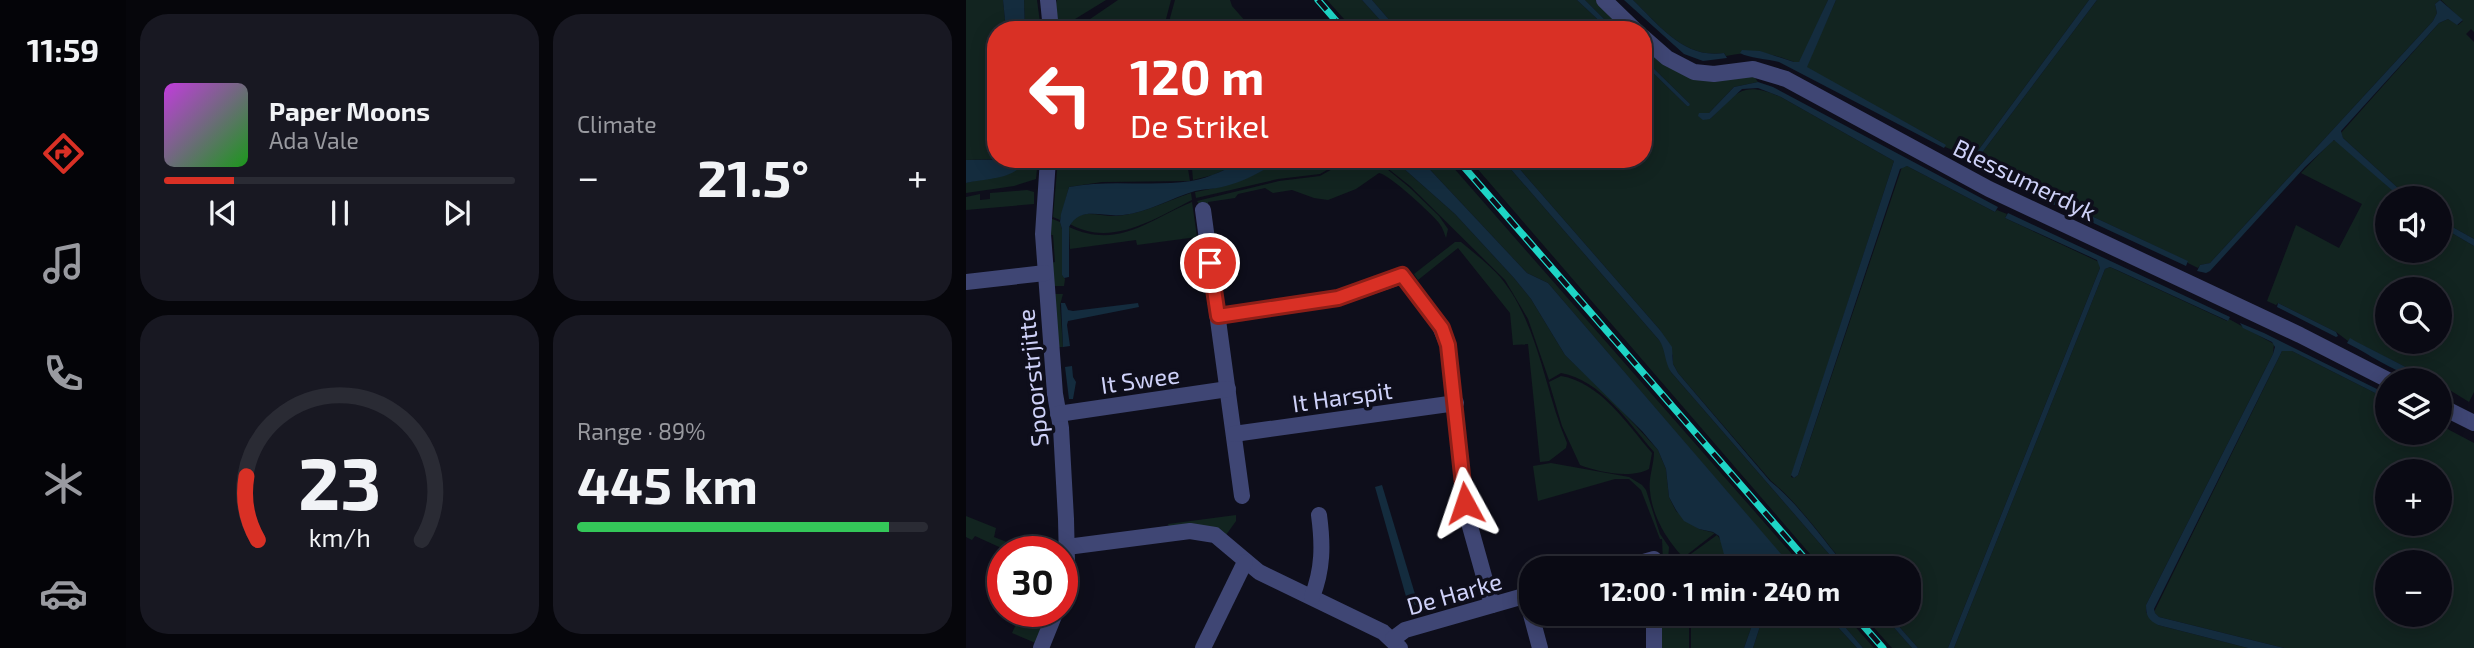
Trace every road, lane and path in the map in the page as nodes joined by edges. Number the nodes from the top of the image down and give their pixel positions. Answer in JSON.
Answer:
{"nodes":[{"id":1,"x":1048,"y":0,"type":"edge"},
{"id":2,"x":1604,"y":0,"type":"edge"},
{"id":3,"x":1050,"y":21,"type":"edge"},
{"id":4,"x":1626,"y":21,"type":"edge"},
{"id":5,"x":1652,"y":45,"type":"edge"},
{"id":6,"x":1047,"y":168,"type":"edge"},
{"id":7,"x":1203,"y":210,"type":"dead end"},
{"id":8,"x":1045,"y":273,"type":"junction"},
{"id":9,"x":966,"y":282,"type":"edge"},
{"id":10,"x":1218,"y":316,"type":"junction"},
{"id":11,"x":2375,"y":373,"type":"edge"},
{"id":12,"x":1227,"y":389,"type":"junction"},
{"id":13,"x":1456,"y":403,"type":"junction"},
{"id":14,"x":2452,"y":412,"type":"edge"},
{"id":15,"x":1058,"y":414,"type":"junction"},
{"id":16,"x":2474,"y":424,"type":"edge"},
{"id":17,"x":1234,"y":434,"type":"junction"},
{"id":18,"x":1242,"y":496,"type":"dead end"},
{"id":19,"x":1319,"y":515,"type":"dead end"},
{"id":20,"x":1067,"y":536,"type":"edge"},
{"id":21,"x":1078,"y":546,"type":"edge"},
{"id":22,"x":1245,"y":562,"type":"junction"},
{"id":23,"x":1312,"y":597,"type":"junction"},
{"id":24,"x":1519,"y":598,"type":"edge"},
{"id":25,"x":1492,"y":605,"type":"junction"},
{"id":26,"x":1535,"y":626,"type":"edge"},
{"id":27,"x":1654,"y":626,"type":"edge"},
{"id":28,"x":1050,"y":627,"type":"edge"},
{"id":29,"x":1396,"y":644,"type":"edge"},
{"id":30,"x":1041,"y":648,"type":"edge"},
{"id":31,"x":1203,"y":648,"type":"edge"},
{"id":32,"x":1540,"y":648,"type":"edge"},
{"id":33,"x":1654,"y":648,"type":"edge"}],
"edges":[{"from":1,"to":3,"type":"street"},
{"from":2,"to":4,"type":"street"},
{"from":5,"to":11,"type":"street","name":"Blessumerdyk"},
{"from":6,"to":8,"type":"street","name":"Spoorstrjitte"},
{"from":7,"to":10,"type":"street"},
{"from":8,"to":9,"type":"street"},
{"from":8,"to":15,"type":"street","name":"Spoorstrjitte"},
{"from":10,"to":12,"type":"street"},
{"from":10,"to":13,"type":"street"},
{"from":12,"to":15,"type":"street","name":"It Swee"},
{"from":12,"to":17,"type":"street"},
{"from":13,"to":17,"type":"street","name":"It Harspit"},
{"from":13,"to":25,"type":"street"},
{"from":14,"to":16,"type":"street"},
{"from":15,"to":20,"type":"street","name":"Spoorstrjitte"},
{"from":17,"to":18,"type":"street"},
{"from":19,"to":23,"type":"street"},
{"from":21,"to":22,"type":"street"},
{"from":22,"to":23,"type":"street"},
{"from":22,"to":31,"type":"street"},
{"from":23,"to":29,"type":"street"},
{"from":24,"to":25,"type":"street","name":"De Harke"},
{"from":25,"to":29,"type":"street","name":"De Harke"},
{"from":26,"to":32,"type":"street"},
{"from":27,"to":33,"type":"street"},
{"from":28,"to":30,"type":"street"}]}
